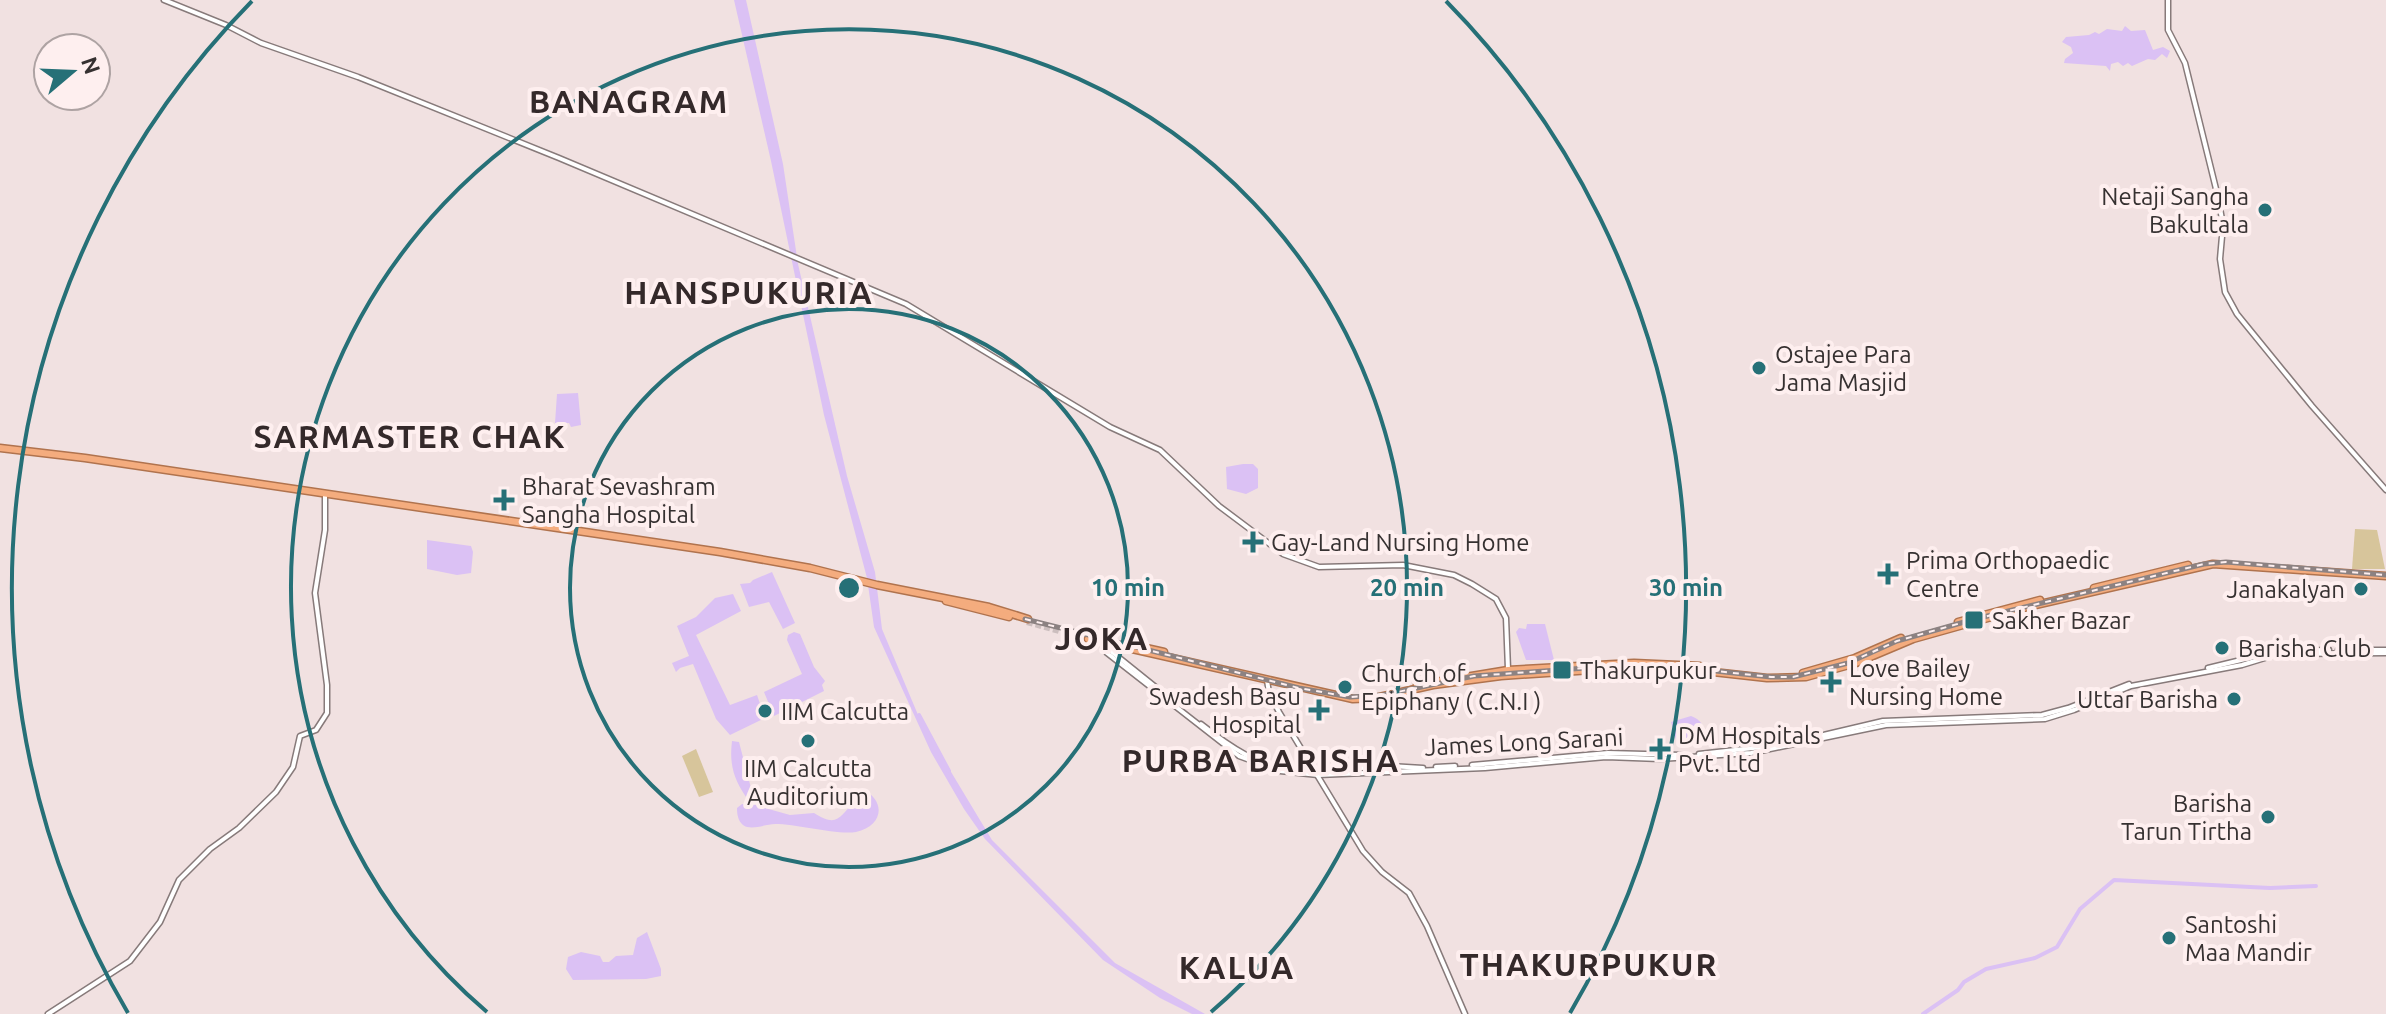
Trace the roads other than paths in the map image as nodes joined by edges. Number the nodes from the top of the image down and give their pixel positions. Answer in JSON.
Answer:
{"nodes":[{"id":1,"x":164,"y":0,"type":"edge"},
{"id":2,"x":2168,"y":0,"type":"edge"},
{"id":3,"x":0,"y":448,"type":"edge"},
{"id":4,"x":2386,"y":490,"type":"edge"},
{"id":5,"x":325,"y":494,"type":"junction"},
{"id":6,"x":2386,"y":574,"type":"edge"},
{"id":7,"x":1027,"y":621,"type":"tunnel mouth"},
{"id":8,"x":1092,"y":638,"type":"joint"},
{"id":9,"x":1112,"y":642,"type":"junction"},
{"id":10,"x":2386,"y":651,"type":"edge"},
{"id":11,"x":1509,"y":673,"type":"junction"},
{"id":12,"x":1268,"y":679,"type":"junction"},
{"id":13,"x":1317,"y":774,"type":"junction"},
{"id":14,"x":48,"y":1014,"type":"edge"},
{"id":15,"x":1465,"y":1014,"type":"edge"}],
"edges":[{"from":1,"to":11,"type":"main road"},
{"from":2,"to":4,"type":"main road"},
{"from":3,"to":5,"type":"highway"},
{"from":5,"to":7,"type":"highway"},
{"from":5,"to":14,"type":"main road"},
{"from":6,"to":11,"type":"highway"},
{"from":8,"to":9,"type":"highway"},
{"from":8,"to":13,"type":"main road"},
{"from":9,"to":12,"type":"highway"},
{"from":9,"to":13,"type":"main road","name":"James Long Sarani"},
{"from":10,"to":13,"type":"main road","name":"James Long Sarani"},
{"from":11,"to":12,"type":"highway"},
{"from":12,"to":13,"type":"main road"},
{"from":13,"to":15,"type":"main road"}]}
